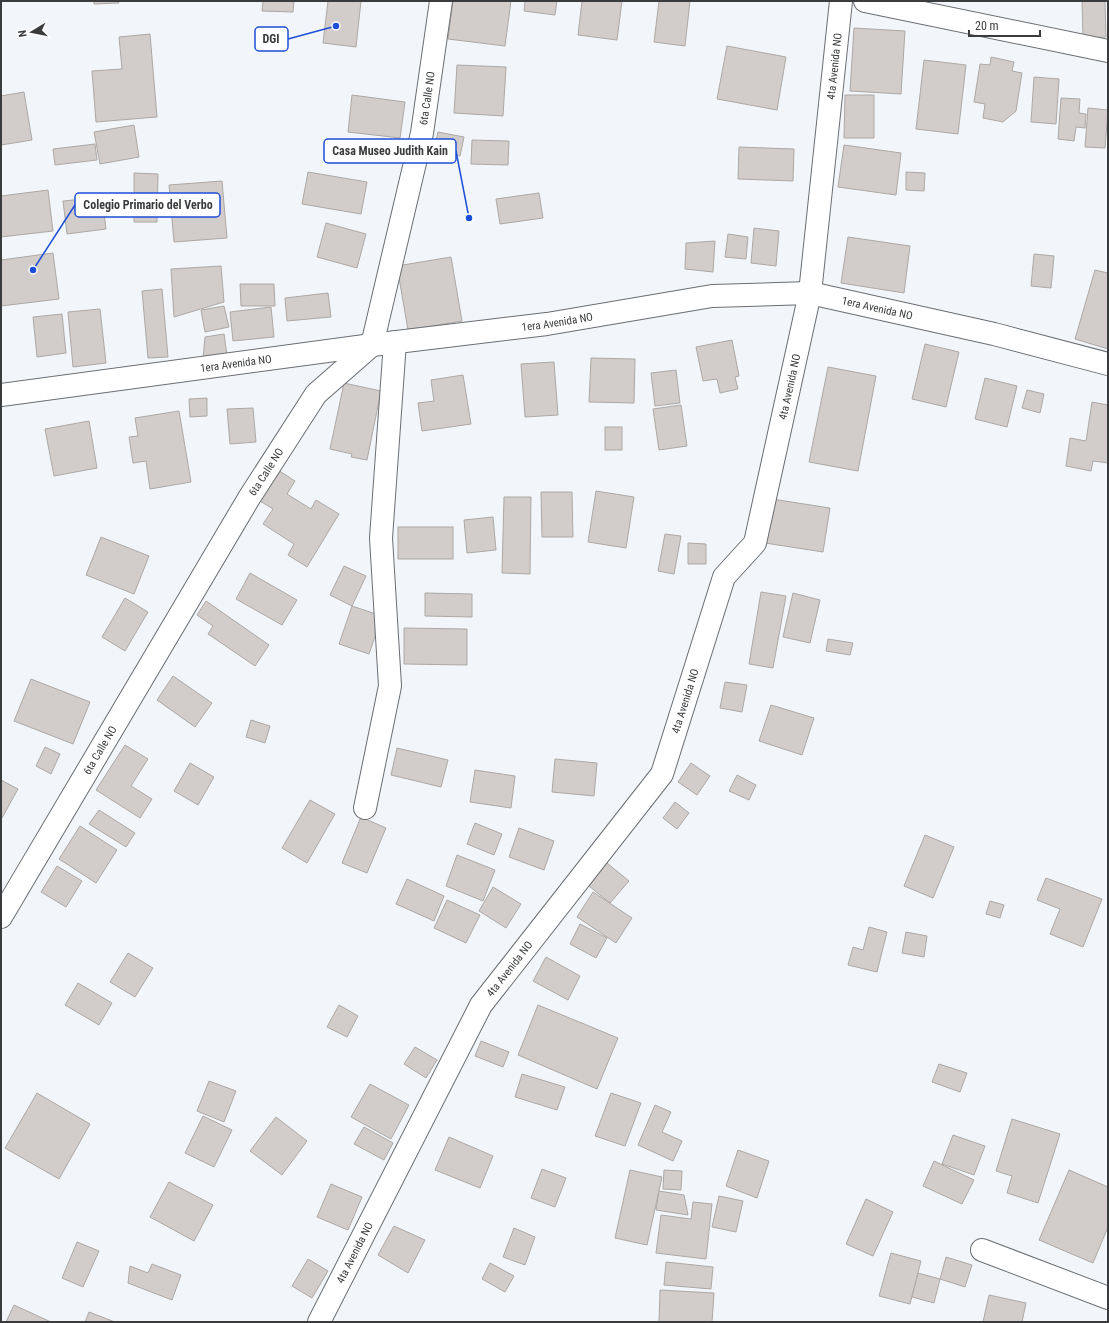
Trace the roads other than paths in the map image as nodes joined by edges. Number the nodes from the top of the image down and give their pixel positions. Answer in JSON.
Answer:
{"nodes":[{"id":1,"x":441,"y":1,"type":"edge"},
{"id":2,"x":841,"y":1,"type":"edge"},
{"id":3,"x":865,"y":1,"type":"edge"},
{"id":4,"x":1108,"y":51,"type":"edge"},
{"id":5,"x":810,"y":293,"type":"junction"},
{"id":6,"x":396,"y":342,"type":"junction"},
{"id":7,"x":372,"y":344,"type":"junction"},
{"id":8,"x":1108,"y":364,"type":"edge"},
{"id":9,"x":1,"y":395,"type":"edge"},
{"id":10,"x":365,"y":808,"type":"dead end"},
{"id":11,"x":1,"y":917,"type":"edge"},
{"id":12,"x":982,"y":1250,"type":"dead end"},
{"id":13,"x":1108,"y":1298,"type":"edge"},
{"id":14,"x":319,"y":1322,"type":"edge"}],
"edges":[{"from":1,"to":7,"type":"street","name":"6ta Calle NO"},
{"from":2,"to":5,"type":"street","name":"4ta Avenida NO"},
{"from":3,"to":4,"type":"street"},
{"from":5,"to":6,"type":"street","name":"1era Avenida NO"},
{"from":5,"to":8,"type":"street","name":"1era Avenida NO"},
{"from":5,"to":14,"type":"street","name":"4ta Avenida NO"},
{"from":6,"to":7,"type":"street","name":"1era Avenida NO"},
{"from":6,"to":10,"type":"street"},
{"from":7,"to":9,"type":"street","name":"1era Avenida NO"},
{"from":7,"to":11,"type":"street","name":"6ta Calle NO"},
{"from":12,"to":13,"type":"street"}]}
